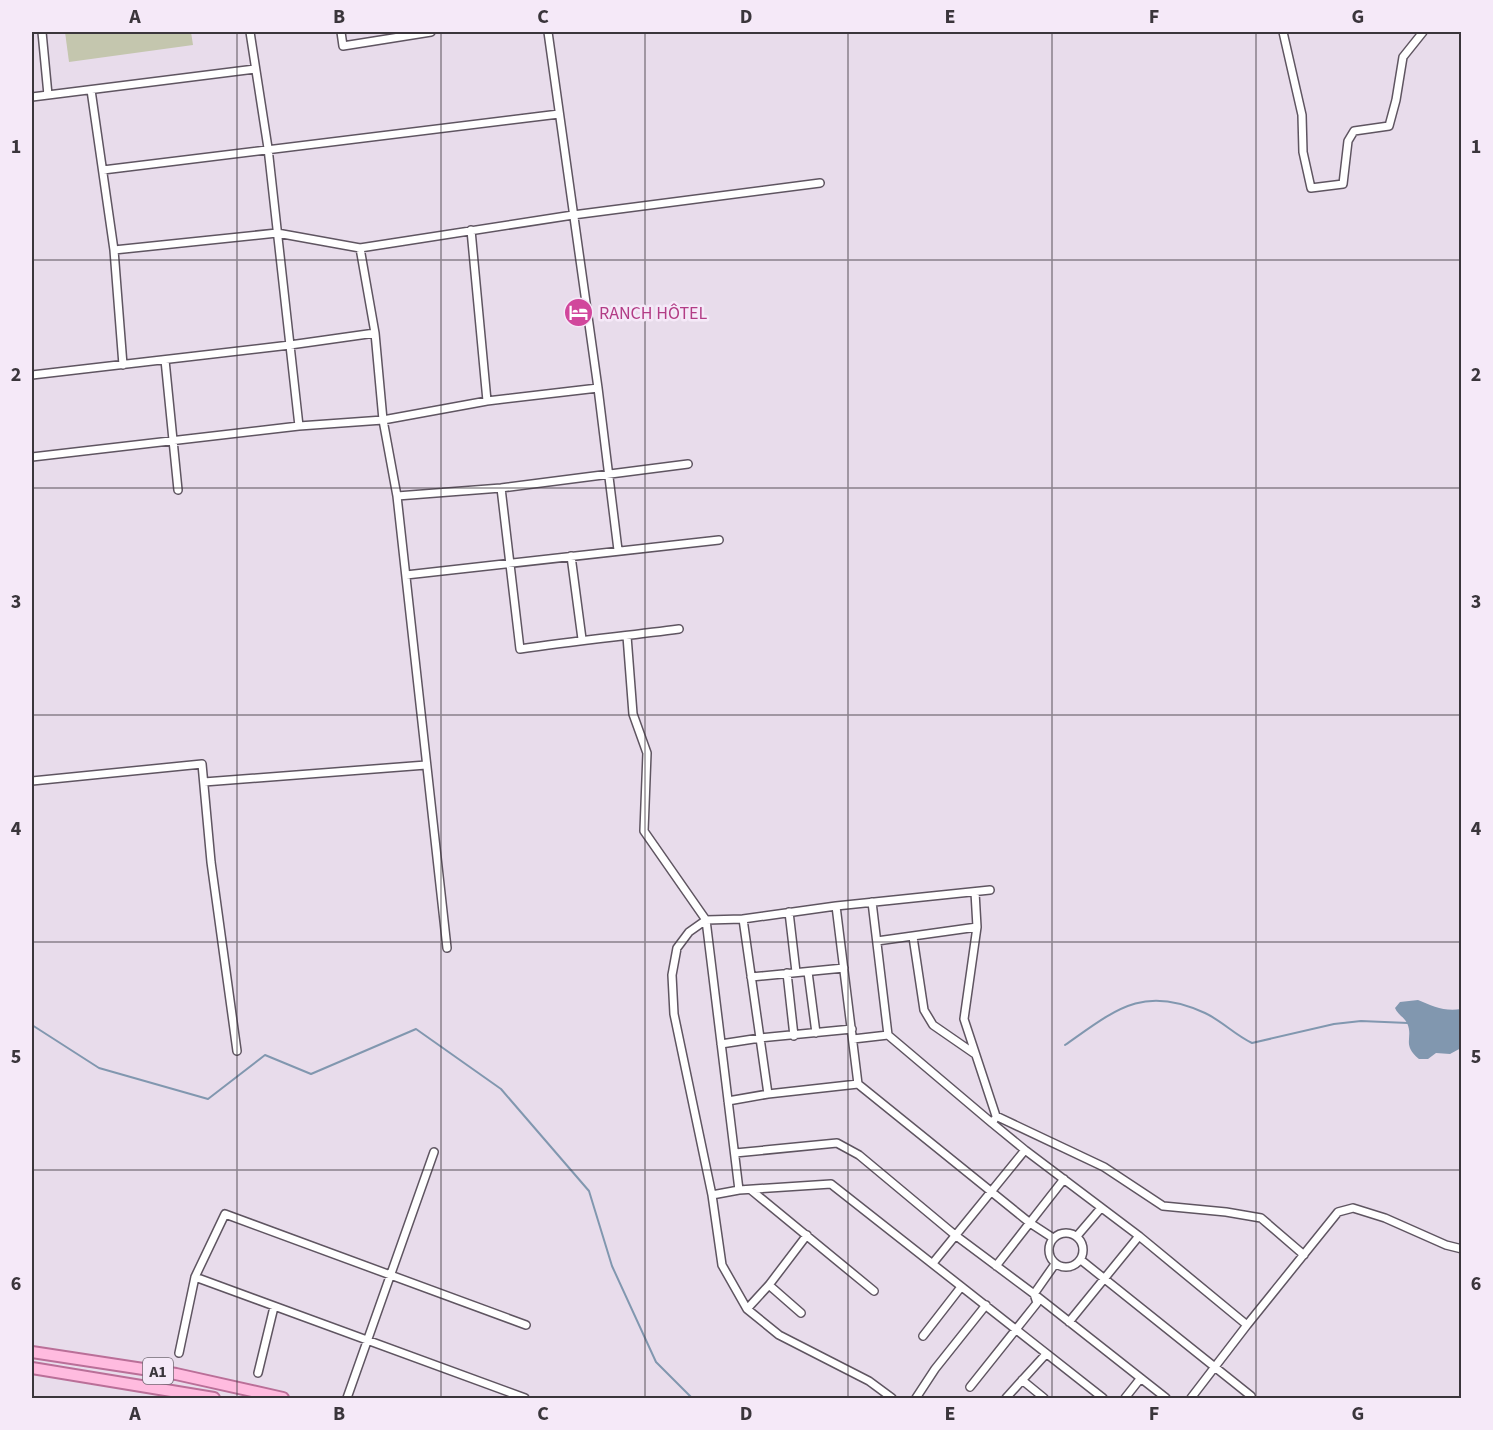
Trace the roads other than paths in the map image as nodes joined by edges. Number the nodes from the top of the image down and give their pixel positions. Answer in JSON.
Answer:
{"nodes":[{"id":1,"x":42,"y":32,"type":"edge"},
{"id":2,"x":250,"y":32,"type":"edge"},
{"id":3,"x":341,"y":32,"type":"edge"},
{"id":4,"x":431,"y":32,"type":"edge"},
{"id":5,"x":548,"y":32,"type":"edge"},
{"id":6,"x":1283,"y":32,"type":"edge"},
{"id":7,"x":1423,"y":32,"type":"edge"},
{"id":8,"x":255,"y":69,"type":"junction"},
{"id":9,"x":91,"y":90,"type":"junction"},
{"id":10,"x":48,"y":95,"type":"junction"},
{"id":11,"x":32,"y":97,"type":"edge"},
{"id":12,"x":559,"y":114,"type":"junction"},
{"id":13,"x":268,"y":148,"type":"junction"},
{"id":14,"x":103,"y":170,"type":"junction"},
{"id":15,"x":820,"y":183,"type":"dead end"},
{"id":16,"x":573,"y":215,"type":"junction"},
{"id":17,"x":471,"y":230,"type":"junction"},
{"id":18,"x":277,"y":233,"type":"junction"},
{"id":19,"x":360,"y":248,"type":"junction"},
{"id":20,"x":114,"y":250,"type":"junction"},
{"id":21,"x":375,"y":333,"type":"junction"},
{"id":22,"x":290,"y":345,"type":"junction"},
{"id":23,"x":165,"y":360,"type":"junction"},
{"id":24,"x":123,"y":365,"type":"junction"},
{"id":25,"x":32,"y":375,"type":"edge"},
{"id":26,"x":598,"y":388,"type":"junction"},
{"id":27,"x":488,"y":401,"type":"junction"},
{"id":28,"x":384,"y":420,"type":"junction"},
{"id":29,"x":299,"y":426,"type":"junction"},
{"id":30,"x":173,"y":442,"type":"junction"},
{"id":31,"x":32,"y":457,"type":"edge"},
{"id":32,"x":688,"y":464,"type":"dead end"},
{"id":33,"x":609,"y":473,"type":"junction"},
{"id":34,"x":501,"y":488,"type":"junction"},
{"id":35,"x":178,"y":490,"type":"dead end"},
{"id":36,"x":397,"y":496,"type":"junction"},
{"id":37,"x":719,"y":540,"type":"dead end"},
{"id":38,"x":618,"y":550,"type":"junction"},
{"id":39,"x":571,"y":556,"type":"junction"},
{"id":40,"x":510,"y":563,"type":"junction"},
{"id":41,"x":406,"y":575,"type":"junction"},
{"id":42,"x":679,"y":629,"type":"dead end"},
{"id":43,"x":627,"y":636,"type":"junction"},
{"id":44,"x":582,"y":639,"type":"junction"},
{"id":45,"x":426,"y":765,"type":"junction"},
{"id":46,"x":32,"y":781,"type":"edge"},
{"id":47,"x":204,"y":782,"type":"junction"},
{"id":48,"x":990,"y":890,"type":"dead end"},
{"id":49,"x":975,"y":892,"type":"junction"},
{"id":50,"x":873,"y":902,"type":"junction"},
{"id":51,"x":836,"y":906,"type":"junction"},
{"id":52,"x":789,"y":912,"type":"junction"},
{"id":53,"x":743,"y":919,"type":"junction"},
{"id":54,"x":706,"y":920,"type":"junction"},
{"id":55,"x":978,"y":927,"type":"junction"},
{"id":56,"x":913,"y":937,"type":"junction"},
{"id":57,"x":877,"y":941,"type":"junction"},
{"id":58,"x":447,"y":948,"type":"dead end"},
{"id":59,"x":844,"y":968,"type":"junction"},
{"id":60,"x":796,"y":972,"type":"junction"},
{"id":61,"x":808,"y":972,"type":"junction"},
{"id":62,"x":787,"y":973,"type":"junction"},
{"id":63,"x":751,"y":977,"type":"junction"},
{"id":64,"x":852,"y":1029,"type":"junction"},
{"id":65,"x":816,"y":1033,"type":"junction"},
{"id":66,"x":888,"y":1035,"type":"junction"},
{"id":67,"x":794,"y":1036,"type":"junction"},
{"id":68,"x":760,"y":1038,"type":"junction"},
{"id":69,"x":853,"y":1039,"type":"junction"},
{"id":70,"x":721,"y":1044,"type":"junction"},
{"id":71,"x":237,"y":1051,"type":"dead end"},
{"id":72,"x":975,"y":1054,"type":"junction"},
{"id":73,"x":858,"y":1084,"type":"junction"},
{"id":74,"x":768,"y":1094,"type":"junction"},
{"id":75,"x":728,"y":1101,"type":"junction"},
{"id":76,"x":994,"y":1119,"type":"junction"},
{"id":77,"x":1025,"y":1150,"type":"junction"},
{"id":78,"x":434,"y":1152,"type":"dead end"},
{"id":79,"x":735,"y":1153,"type":"junction"},
{"id":80,"x":1064,"y":1179,"type":"junction"},
{"id":81,"x":739,"y":1190,"type":"junction"},
{"id":82,"x":751,"y":1190,"type":"junction"},
{"id":83,"x":991,"y":1191,"type":"junction"},
{"id":84,"x":712,"y":1196,"type":"junction"},
{"id":85,"x":1101,"y":1208,"type":"junction"},
{"id":86,"x":1030,"y":1223,"type":"junction"},
{"id":87,"x":807,"y":1235,"type":"junction"},
{"id":88,"x":955,"y":1235,"type":"junction"},
{"id":89,"x":1077,"y":1236,"type":"junction"},
{"id":90,"x":1139,"y":1236,"type":"junction"},
{"id":91,"x":1053,"y":1238,"type":"junction"},
{"id":92,"x":1461,"y":1249,"type":"edge"},
{"id":93,"x":1304,"y":1255,"type":"junction"},
{"id":94,"x":1081,"y":1260,"type":"junction"},
{"id":95,"x":933,"y":1263,"type":"junction"},
{"id":96,"x":1055,"y":1264,"type":"junction"},
{"id":97,"x":996,"y":1266,"type":"junction"},
{"id":98,"x":391,"y":1275,"type":"junction"},
{"id":99,"x":195,"y":1277,"type":"junction"},
{"id":100,"x":1104,"y":1280,"type":"junction"},
{"id":101,"x":769,"y":1285,"type":"junction"},
{"id":102,"x":961,"y":1287,"type":"junction"},
{"id":103,"x":874,"y":1291,"type":"dead end"},
{"id":104,"x":1034,"y":1294,"type":"junction"},
{"id":105,"x":986,"y":1305,"type":"junction"},
{"id":106,"x":274,"y":1307,"type":"junction"},
{"id":107,"x":747,"y":1309,"type":"junction"},
{"id":108,"x":801,"y":1313,"type":"dead end"},
{"id":109,"x":1069,"y":1322,"type":"junction"},
{"id":110,"x":526,"y":1325,"type":"dead end"},
{"id":111,"x":1247,"y":1325,"type":"junction"},
{"id":112,"x":1016,"y":1331,"type":"junction"},
{"id":113,"x":923,"y":1336,"type":"dead end"},
{"id":114,"x":368,"y":1341,"type":"junction"},
{"id":115,"x":32,"y":1352,"type":"edge"},
{"id":116,"x":179,"y":1353,"type":"dead end"},
{"id":117,"x":1046,"y":1354,"type":"junction"},
{"id":118,"x":1216,"y":1366,"type":"junction"},
{"id":119,"x":32,"y":1368,"type":"edge"},
{"id":120,"x":258,"y":1373,"type":"dead end"},
{"id":121,"x":1140,"y":1378,"type":"junction"},
{"id":122,"x":1022,"y":1380,"type":"junction"},
{"id":123,"x":970,"y":1387,"type":"dead end"},
{"id":124,"x":1251,"y":1396,"type":"dead end"},
{"id":125,"x":214,"y":1398,"type":"edge"},
{"id":126,"x":283,"y":1398,"type":"edge"},
{"id":127,"x":347,"y":1398,"type":"edge"},
{"id":128,"x":525,"y":1398,"type":"edge"},
{"id":129,"x":892,"y":1398,"type":"edge"},
{"id":130,"x":916,"y":1398,"type":"edge"},
{"id":131,"x":1006,"y":1398,"type":"edge"},
{"id":132,"x":1044,"y":1398,"type":"edge"},
{"id":133,"x":1103,"y":1398,"type":"edge"},
{"id":134,"x":1125,"y":1398,"type":"edge"},
{"id":135,"x":1166,"y":1398,"type":"edge"},
{"id":136,"x":1191,"y":1398,"type":"edge"}],
"edges":[{"from":1,"to":10,"type":"street"},
{"from":2,"to":8,"type":"street"},
{"from":3,"to":4,"type":"street"},
{"from":5,"to":12,"type":"street"},
{"from":6,"to":7,"type":"street"},
{"from":8,"to":9,"type":"street"},
{"from":8,"to":13,"type":"street"},
{"from":9,"to":10,"type":"street"},
{"from":9,"to":14,"type":"street"},
{"from":10,"to":11,"type":"street"},
{"from":12,"to":13,"type":"street"},
{"from":12,"to":16,"type":"street"},
{"from":13,"to":14,"type":"street"},
{"from":13,"to":18,"type":"street"},
{"from":14,"to":20,"type":"street"},
{"from":15,"to":16,"type":"street"},
{"from":16,"to":17,"type":"street"},
{"from":16,"to":26,"type":"street"},
{"from":17,"to":19,"type":"street"},
{"from":17,"to":27,"type":"street"},
{"from":18,"to":19,"type":"street"},
{"from":18,"to":20,"type":"street"},
{"from":18,"to":22,"type":"street"},
{"from":19,"to":21,"type":"street"},
{"from":20,"to":24,"type":"street"},
{"from":21,"to":22,"type":"street"},
{"from":21,"to":28,"type":"street"},
{"from":22,"to":23,"type":"street"},
{"from":22,"to":29,"type":"street"},
{"from":23,"to":24,"type":"street"},
{"from":23,"to":30,"type":"street"},
{"from":24,"to":25,"type":"street"},
{"from":26,"to":27,"type":"street"},
{"from":26,"to":33,"type":"street"},
{"from":27,"to":28,"type":"street"},
{"from":28,"to":29,"type":"street"},
{"from":28,"to":36,"type":"street"},
{"from":29,"to":30,"type":"street"},
{"from":30,"to":31,"type":"street"},
{"from":30,"to":35,"type":"street"},
{"from":32,"to":33,"type":"street"},
{"from":33,"to":34,"type":"street"},
{"from":33,"to":38,"type":"street"},
{"from":34,"to":36,"type":"street"},
{"from":34,"to":40,"type":"street"},
{"from":36,"to":41,"type":"street"},
{"from":37,"to":38,"type":"street"},
{"from":38,"to":39,"type":"street"},
{"from":39,"to":40,"type":"street"},
{"from":39,"to":44,"type":"street"},
{"from":40,"to":41,"type":"street"},
{"from":40,"to":44,"type":"street"},
{"from":41,"to":45,"type":"street"},
{"from":42,"to":43,"type":"street"},
{"from":43,"to":44,"type":"street"},
{"from":43,"to":54,"type":"street"},
{"from":45,"to":47,"type":"street"},
{"from":45,"to":58,"type":"street"},
{"from":46,"to":47,"type":"street"},
{"from":47,"to":71,"type":"street"},
{"from":48,"to":49,"type":"street"},
{"from":49,"to":50,"type":"street"},
{"from":49,"to":55,"type":"street"},
{"from":50,"to":51,"type":"street"},
{"from":50,"to":57,"type":"street"},
{"from":51,"to":52,"type":"street"},
{"from":51,"to":59,"type":"street"},
{"from":52,"to":53,"type":"street"},
{"from":52,"to":60,"type":"street"},
{"from":53,"to":54,"type":"street"},
{"from":53,"to":63,"type":"street"},
{"from":54,"to":70,"type":"street"},
{"from":54,"to":84,"type":"street"},
{"from":55,"to":56,"type":"street"},
{"from":55,"to":72,"type":"street"},
{"from":56,"to":57,"type":"street"},
{"from":56,"to":72,"type":"street"},
{"from":57,"to":66,"type":"street"},
{"from":59,"to":61,"type":"street"},
{"from":59,"to":64,"type":"street"},
{"from":60,"to":61,"type":"street"},
{"from":60,"to":62,"type":"street"},
{"from":61,"to":65,"type":"street"},
{"from":62,"to":63,"type":"street"},
{"from":62,"to":67,"type":"street"},
{"from":63,"to":68,"type":"street"},
{"from":64,"to":65,"type":"street"},
{"from":64,"to":69,"type":"street"},
{"from":65,"to":67,"type":"street"},
{"from":66,"to":69,"type":"street"},
{"from":66,"to":76,"type":"street"},
{"from":67,"to":68,"type":"street"},
{"from":68,"to":70,"type":"street"},
{"from":68,"to":74,"type":"street"},
{"from":69,"to":73,"type":"street"},
{"from":70,"to":75,"type":"street"},
{"from":72,"to":76,"type":"street"},
{"from":73,"to":74,"type":"street"},
{"from":73,"to":83,"type":"street"},
{"from":74,"to":75,"type":"street"},
{"from":75,"to":79,"type":"street"},
{"from":76,"to":77,"type":"street"},
{"from":76,"to":93,"type":"street"},
{"from":77,"to":80,"type":"street"},
{"from":77,"to":83,"type":"street"},
{"from":78,"to":98,"type":"street"},
{"from":79,"to":81,"type":"street"},
{"from":79,"to":88,"type":"street"},
{"from":80,"to":85,"type":"street"},
{"from":80,"to":86,"type":"street"},
{"from":81,"to":82,"type":"street"},
{"from":81,"to":84,"type":"street"},
{"from":82,"to":87,"type":"street"},
{"from":82,"to":95,"type":"street"},
{"from":83,"to":86,"type":"street"},
{"from":83,"to":88,"type":"street"},
{"from":84,"to":107,"type":"street"},
{"from":85,"to":89,"type":"street"},
{"from":85,"to":90,"type":"street"},
{"from":86,"to":91,"type":"street"},
{"from":86,"to":97,"type":"street"},
{"from":87,"to":101,"type":"street"},
{"from":87,"to":103,"type":"street"},
{"from":88,"to":95,"type":"street"},
{"from":88,"to":97,"type":"street"},
{"from":89,"to":91,"type":"street"},
{"from":89,"to":94,"type":"street"},
{"from":90,"to":100,"type":"street"},
{"from":90,"to":111,"type":"street"},
{"from":91,"to":96,"type":"street"},
{"from":92,"to":93,"type":"street"},
{"from":93,"to":111,"type":"street"},
{"from":94,"to":96,"type":"street"},
{"from":94,"to":100,"type":"street"},
{"from":95,"to":102,"type":"street"},
{"from":96,"to":104,"type":"street"},
{"from":97,"to":104,"type":"street"},
{"from":98,"to":99,"type":"street"},
{"from":98,"to":110,"type":"street"},
{"from":98,"to":114,"type":"street"},
{"from":99,"to":106,"type":"street"},
{"from":99,"to":116,"type":"street"},
{"from":100,"to":109,"type":"street"},
{"from":100,"to":118,"type":"street"},
{"from":101,"to":107,"type":"street"},
{"from":101,"to":108,"type":"street"},
{"from":102,"to":105,"type":"street"},
{"from":102,"to":113,"type":"street"},
{"from":104,"to":109,"type":"street"},
{"from":104,"to":112,"type":"street"},
{"from":105,"to":112,"type":"street"},
{"from":105,"to":130,"type":"street"},
{"from":106,"to":114,"type":"street"},
{"from":106,"to":120,"type":"street"},
{"from":107,"to":129,"type":"street"},
{"from":109,"to":121,"type":"street"},
{"from":111,"to":118,"type":"street"},
{"from":112,"to":117,"type":"street"},
{"from":112,"to":123,"type":"street"},
{"from":114,"to":127,"type":"street"},
{"from":114,"to":128,"type":"street"},
{"from":115,"to":126,"type":"main road","number":"A1"},
{"from":117,"to":122,"type":"street"},
{"from":117,"to":133,"type":"street"},
{"from":118,"to":124,"type":"street"},
{"from":118,"to":136,"type":"street"},
{"from":119,"to":125,"type":"main road","number":"A1"},
{"from":121,"to":134,"type":"street"},
{"from":121,"to":135,"type":"street"},
{"from":122,"to":131,"type":"street"},
{"from":122,"to":132,"type":"street"}]}
